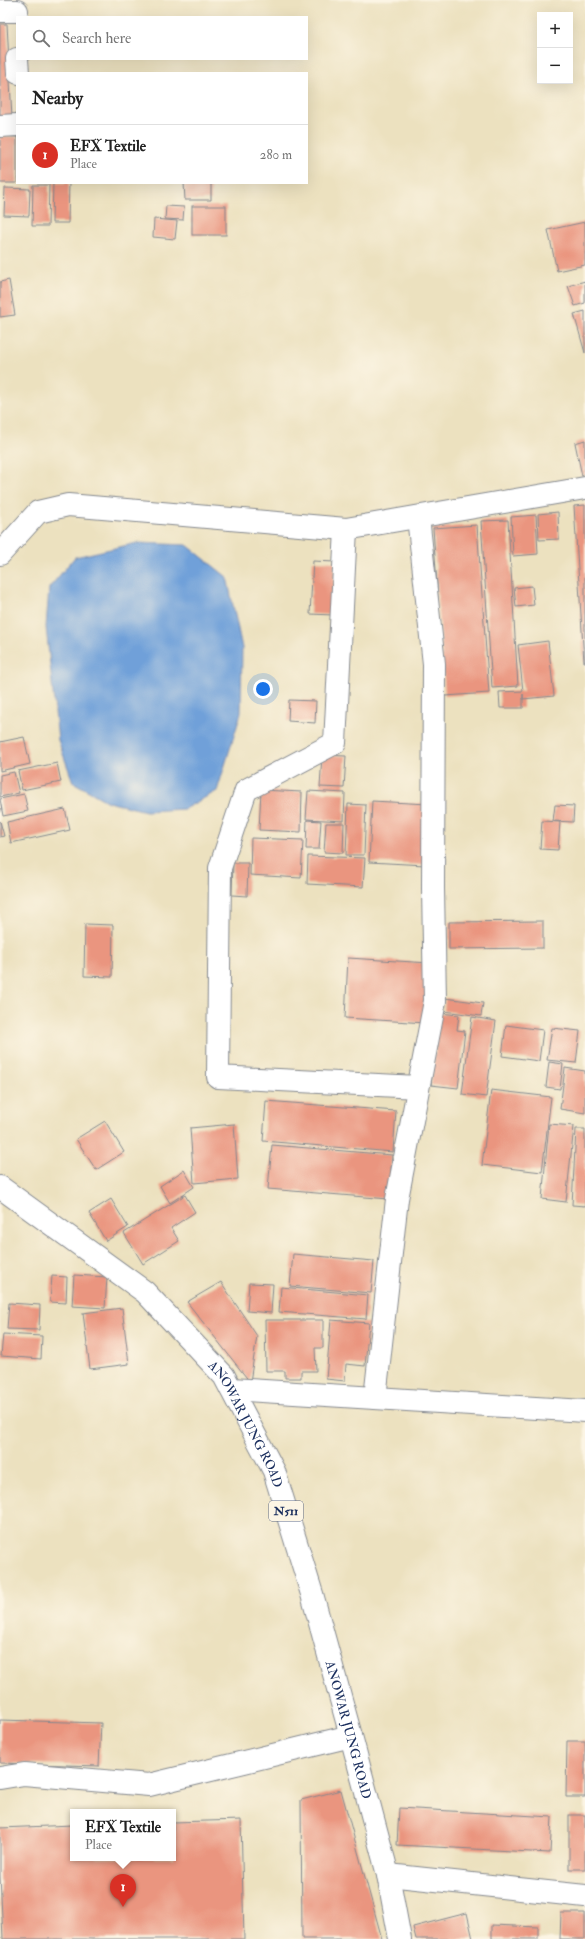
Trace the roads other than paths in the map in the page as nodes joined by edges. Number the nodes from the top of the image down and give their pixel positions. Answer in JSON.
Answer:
{"nodes":[{"id":1,"x":17,"y":60,"type":"edge"},
{"id":2,"x":18,"y":72,"type":"edge"},
{"id":3,"x":16,"y":125,"type":"edge"},
{"id":4,"x":0,"y":126,"type":"edge"},
{"id":5,"x":585,"y":488,"type":"edge"},
{"id":6,"x":418,"y":516,"type":"junction"},
{"id":7,"x":346,"y":528,"type":"junction"},
{"id":8,"x":0,"y":554,"type":"edge"},
{"id":9,"x":418,"y":1087,"type":"junction"},
{"id":10,"x":0,"y":1187,"type":"edge"},
{"id":11,"x":231,"y":1389,"type":"junction"},
{"id":12,"x":375,"y":1398,"type":"junction"},
{"id":13,"x":585,"y":1411,"type":"edge"},
{"id":14,"x":351,"y":1736,"type":"junction"},
{"id":15,"x":0,"y":1778,"type":"edge"},
{"id":16,"x":388,"y":1875,"type":"junction"},
{"id":17,"x":585,"y":1896,"type":"edge"},
{"id":18,"x":400,"y":1939,"type":"edge"}],
"edges":[{"from":1,"to":2,"type":"main road"},
{"from":3,"to":4,"type":"main road"},
{"from":5,"to":6,"type":"main road"},
{"from":6,"to":7,"type":"main road"},
{"from":6,"to":9,"type":"main road"},
{"from":7,"to":8,"type":"main road"},
{"from":7,"to":9,"type":"main road"},
{"from":9,"to":12,"type":"main road"},
{"from":10,"to":11,"type":"main road","name":"ANOWAR JUNG ROAD","number":"N511"},
{"from":11,"to":12,"type":"main road"},
{"from":11,"to":14,"type":"main road","name":"ANOWAR JUNG ROAD","number":"N511"},
{"from":12,"to":13,"type":"main road"},
{"from":14,"to":15,"type":"main road"},
{"from":14,"to":16,"type":"main road","name":"ANOWAR JUNG ROAD","number":"N511"},
{"from":16,"to":17,"type":"main road"},
{"from":16,"to":18,"type":"main road","name":"ANOWAR JUNG ROAD","number":"N511"}]}
